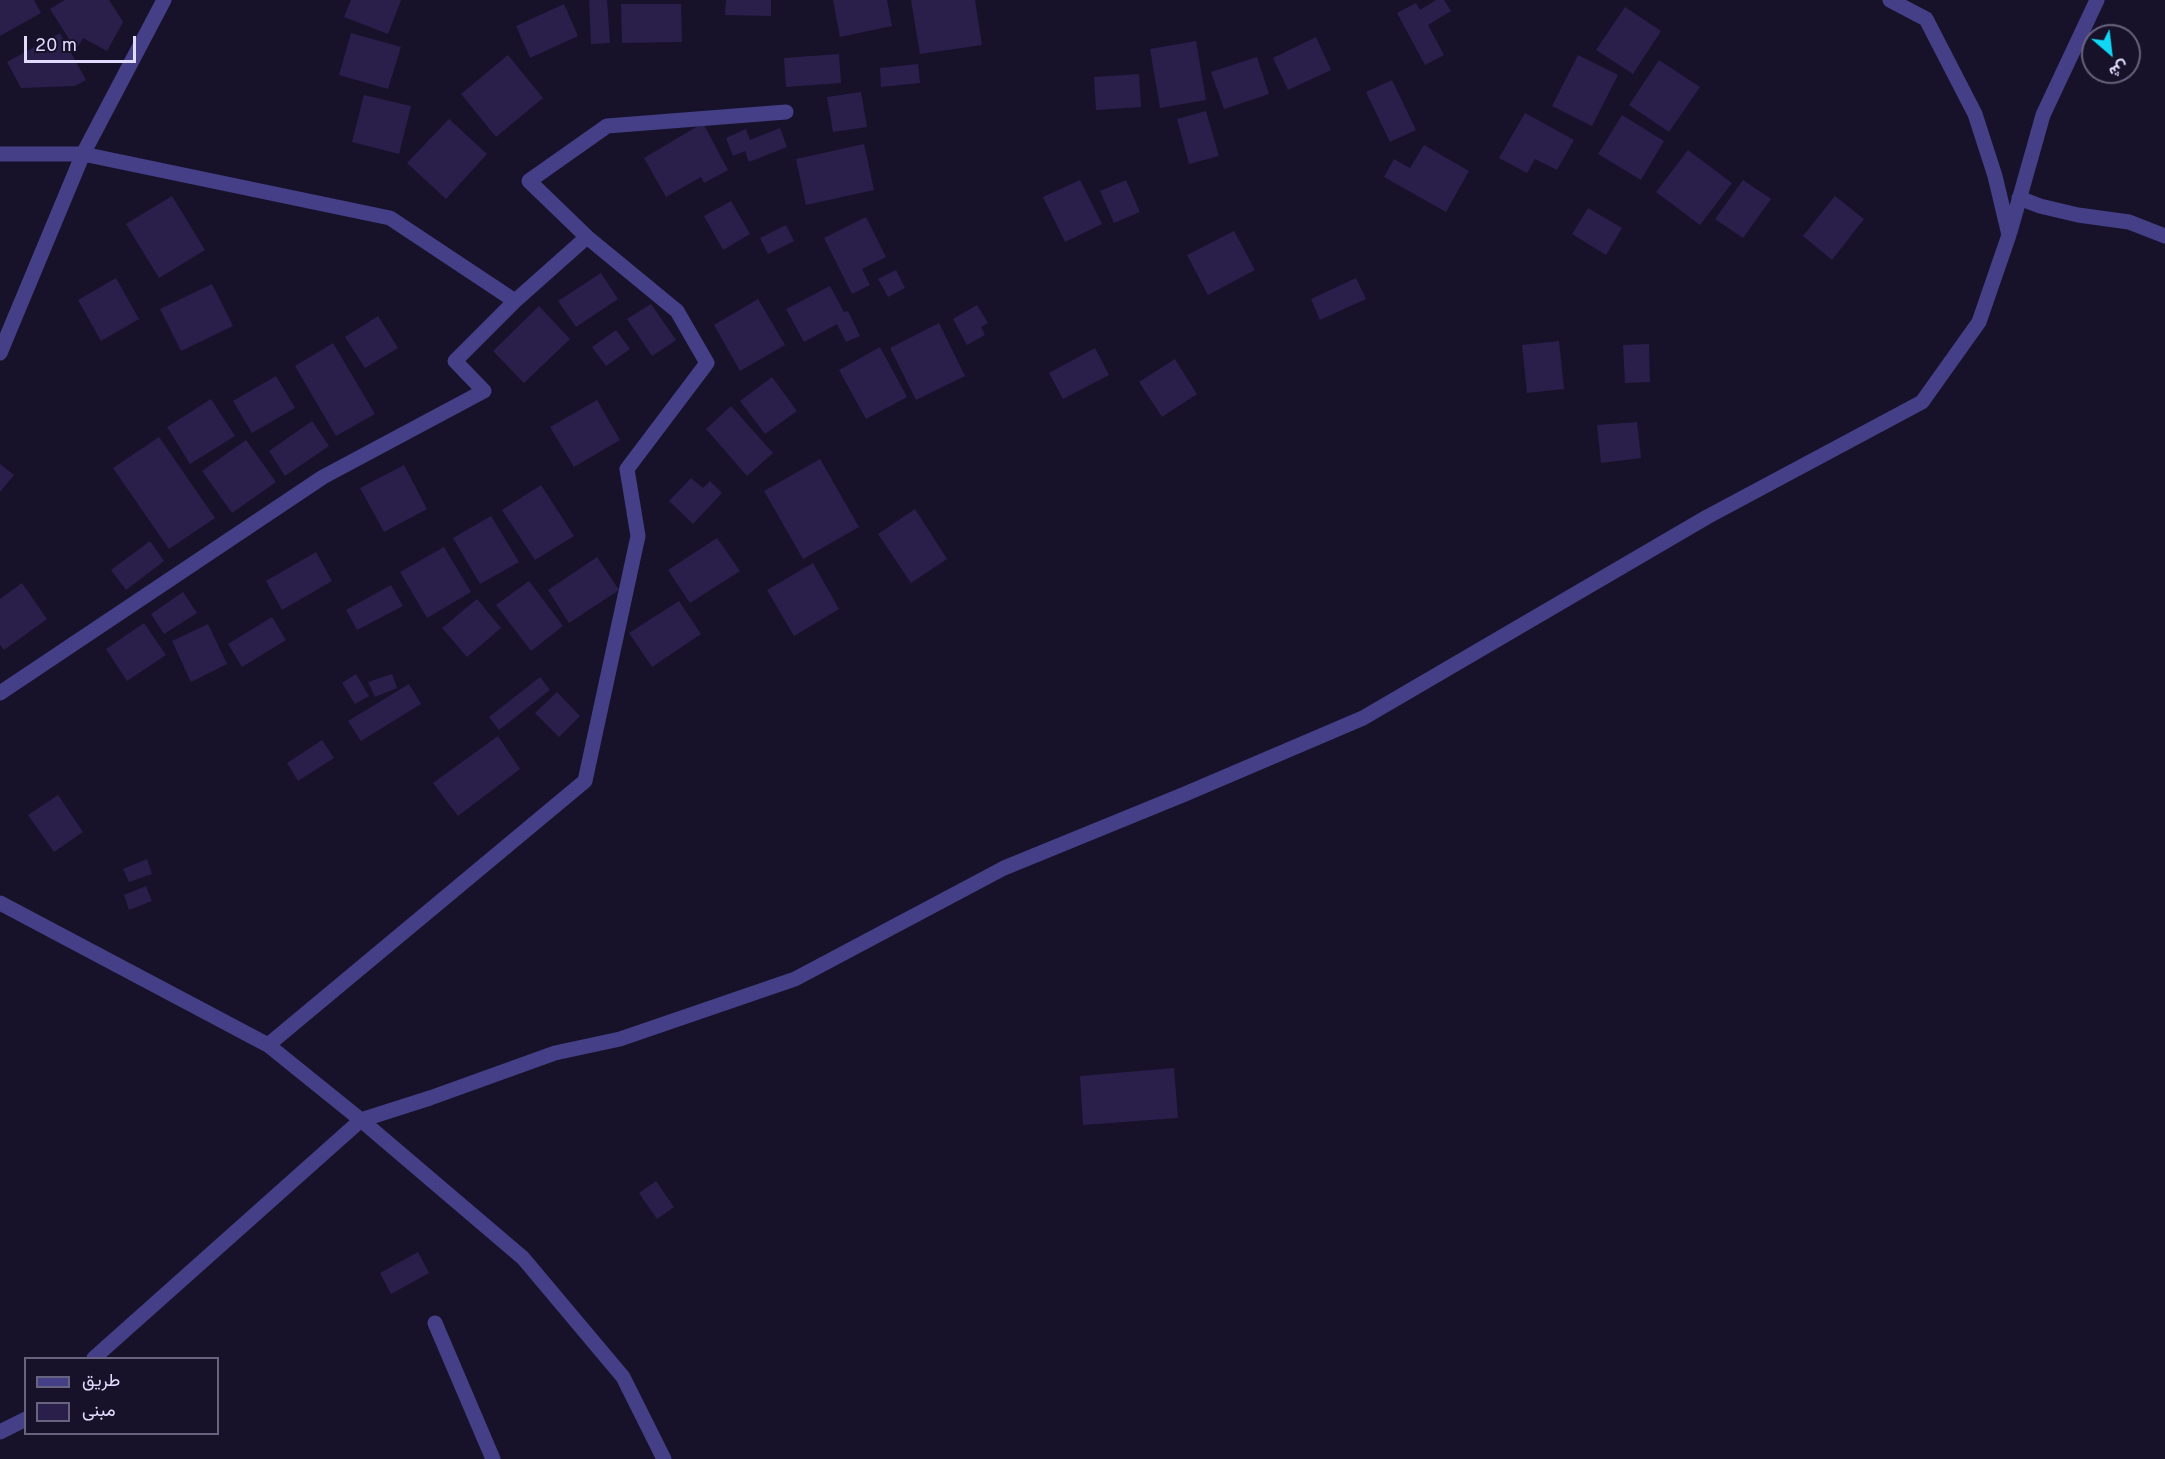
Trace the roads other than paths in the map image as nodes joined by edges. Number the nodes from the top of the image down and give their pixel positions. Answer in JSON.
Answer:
{"nodes":[{"id":1,"x":164,"y":0,"type":"edge"},
{"id":2,"x":1890,"y":0,"type":"edge"},
{"id":3,"x":2097,"y":0,"type":"edge"},
{"id":4,"x":2109,"y":0,"type":"edge"},
{"id":5,"x":2086,"y":22,"type":"junction"},
{"id":6,"x":786,"y":112,"type":"dead end"},
{"id":7,"x":0,"y":154,"type":"edge"},
{"id":8,"x":83,"y":154,"type":"junction"},
{"id":9,"x":2019,"y":198,"type":"junction"},
{"id":10,"x":2009,"y":235,"type":"junction"},
{"id":11,"x":2165,"y":236,"type":"edge"},
{"id":12,"x":587,"y":237,"type":"junction"},
{"id":13,"x":515,"y":301,"type":"junction"},
{"id":14,"x":0,"y":354,"type":"edge"},
{"id":15,"x":0,"y":693,"type":"edge"},
{"id":16,"x":0,"y":903,"type":"edge"},
{"id":17,"x":268,"y":1045,"type":"junction"},
{"id":18,"x":361,"y":1120,"type":"junction"},
{"id":19,"x":435,"y":1323,"type":"dead end"},
{"id":20,"x":96,"y":1357,"type":"edge"},
{"id":21,"x":24,"y":1420,"type":"edge"},
{"id":22,"x":0,"y":1432,"type":"edge"},
{"id":23,"x":493,"y":1459,"type":"edge"},
{"id":24,"x":664,"y":1459,"type":"edge"}],
"edges":[{"from":1,"to":8,"type":"street"},
{"from":2,"to":10,"type":"street"},
{"from":3,"to":5,"type":"street"},
{"from":4,"to":5,"type":"street"},
{"from":5,"to":9,"type":"street"},
{"from":6,"to":12,"type":"street"},
{"from":7,"to":8,"type":"street"},
{"from":8,"to":13,"type":"street"},
{"from":8,"to":14,"type":"street"},
{"from":9,"to":10,"type":"street"},
{"from":9,"to":11,"type":"street"},
{"from":10,"to":18,"type":"street"},
{"from":12,"to":13,"type":"street"},
{"from":12,"to":17,"type":"street"},
{"from":13,"to":15,"type":"street"},
{"from":16,"to":17,"type":"street"},
{"from":17,"to":18,"type":"street"},
{"from":18,"to":20,"type":"street"},
{"from":18,"to":24,"type":"street"},
{"from":19,"to":23,"type":"street"},
{"from":21,"to":22,"type":"street"}]}
